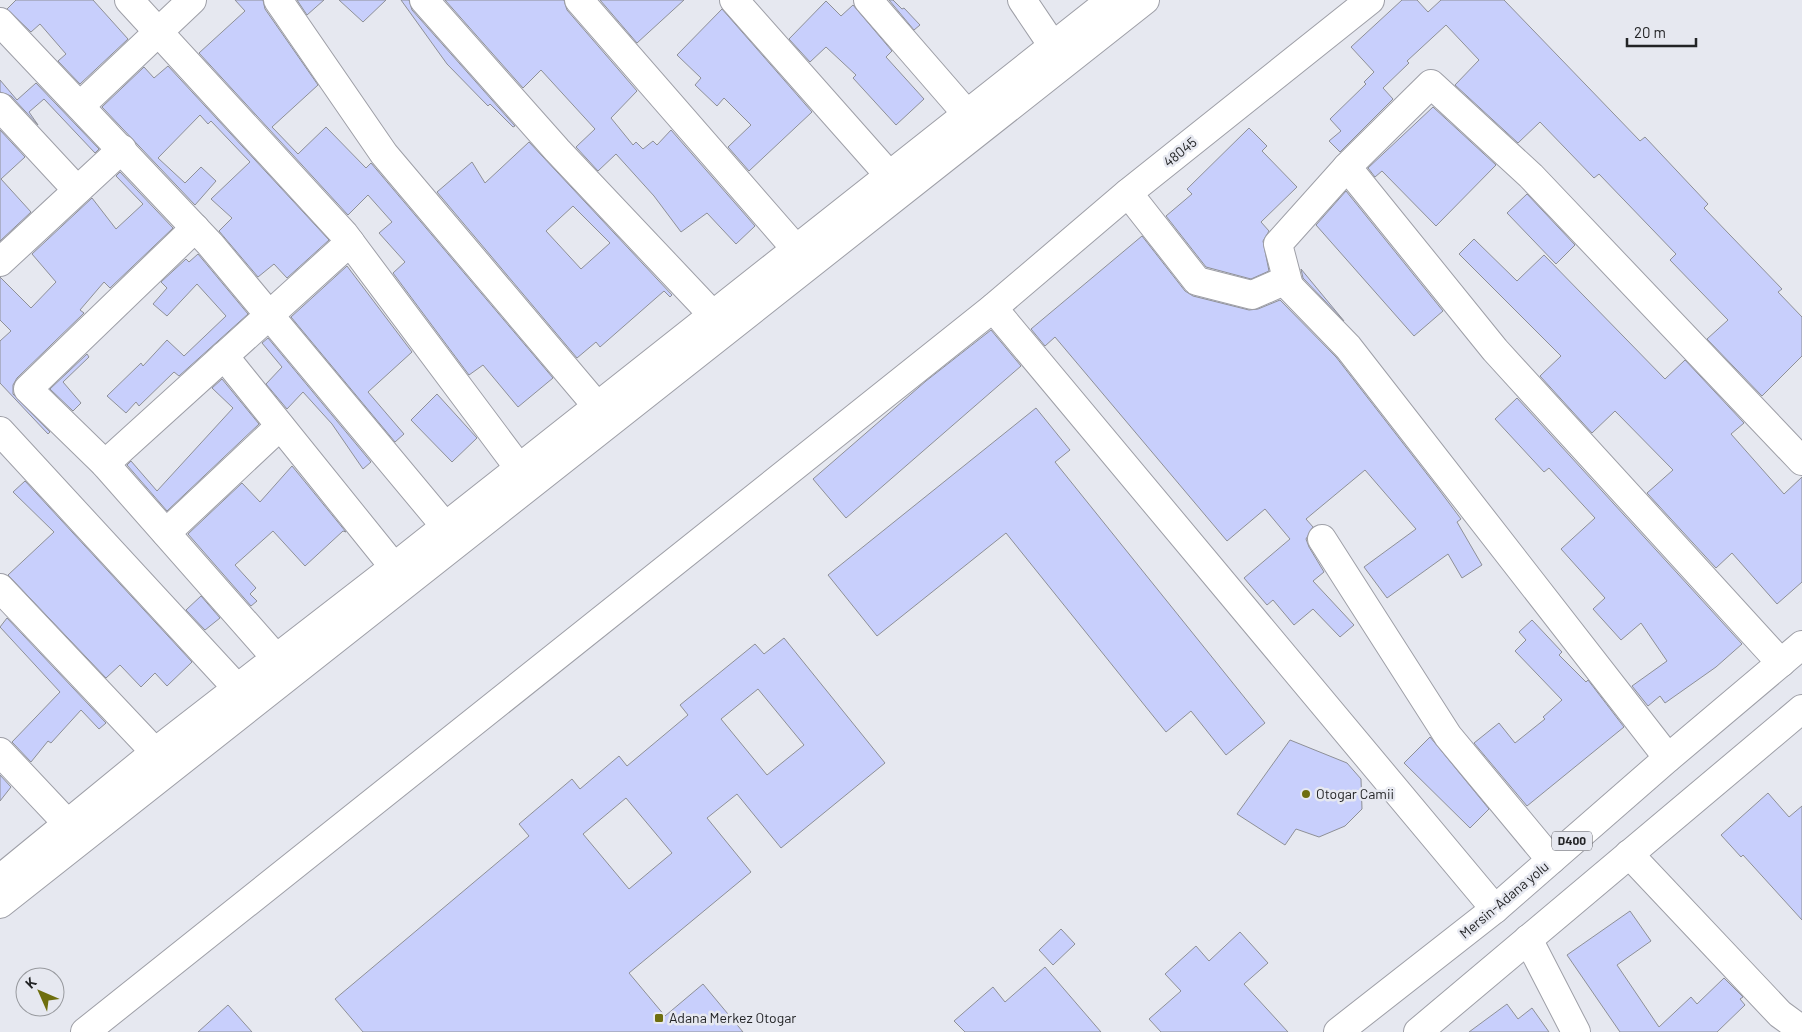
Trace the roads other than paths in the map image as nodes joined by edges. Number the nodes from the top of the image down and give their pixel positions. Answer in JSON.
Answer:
{"nodes":[{"id":1,"x":129,"y":0,"type":"edge"},
{"id":2,"x":192,"y":0,"type":"edge"},
{"id":3,"x":278,"y":0,"type":"edge"},
{"id":4,"x":424,"y":0,"type":"edge"},
{"id":5,"x":579,"y":0,"type":"edge"},
{"id":6,"x":734,"y":0,"type":"edge"},
{"id":7,"x":868,"y":0,"type":"edge"},
{"id":8,"x":1022,"y":0,"type":"edge"},
{"id":9,"x":1111,"y":0,"type":"edge"},
{"id":10,"x":1145,"y":0,"type":"edge"},
{"id":11,"x":1370,"y":0,"type":"edge"},
{"id":12,"x":0,"y":22,"type":"edge"},
{"id":13,"x":157,"y":32,"type":"junction"},
{"id":14,"x":1054,"y":46,"type":"junction"},
{"id":15,"x":80,"y":106,"type":"junction"},
{"id":16,"x":0,"y":107,"type":"edge"},
{"id":17,"x":966,"y":114,"type":"junction"},
{"id":18,"x":122,"y":149,"type":"junction"},
{"id":19,"x":1347,"y":168,"type":"junction"},
{"id":20,"x":889,"y":175,"type":"junction"},
{"id":21,"x":77,"y":190,"type":"junction"},
{"id":22,"x":1128,"y":193,"type":"junction"},
{"id":23,"x":195,"y":228,"type":"junction"},
{"id":24,"x":350,"y":242,"type":"junction"},
{"id":25,"x":796,"y":249,"type":"junction"},
{"id":26,"x":0,"y":262,"type":"edge"},
{"id":27,"x":1289,"y":286,"type":"junction"},
{"id":28,"x":992,"y":308,"type":"junction"},
{"id":29,"x":269,"y":315,"type":"junction"},
{"id":30,"x":712,"y":315,"type":"junction"},
{"id":31,"x":224,"y":356,"type":"junction"},
{"id":32,"x":597,"y":406,"type":"junction"},
{"id":33,"x":280,"y":426,"type":"junction"},
{"id":34,"x":0,"y":431,"type":"edge"},
{"id":35,"x":1802,"y":461,"type":"edge"},
{"id":36,"x":106,"y":464,"type":"junction"},
{"id":37,"x":520,"y":468,"type":"junction"},
{"id":38,"x":445,"y":526,"type":"junction"},
{"id":39,"x":166,"y":533,"type":"junction"},
{"id":40,"x":1322,"y":539,"type":"dead end"},
{"id":41,"x":394,"y":567,"type":"junction"},
{"id":42,"x":0,"y":588,"type":"edge"},
{"id":43,"x":1802,"y":645,"type":"edge"},
{"id":44,"x":276,"y":658,"type":"junction"},
{"id":45,"x":1781,"y":663,"type":"junction"},
{"id":46,"x":237,"y":688,"type":"junction"},
{"id":47,"x":1802,"y":710,"type":"edge"},
{"id":48,"x":0,"y":752,"type":"edge"},
{"id":49,"x":155,"y":752,"type":"junction"},
{"id":50,"x":1668,"y":758,"type":"junction"},
{"id":51,"x":66,"y":823,"type":"junction"},
{"id":52,"x":1629,"y":854,"type":"junction"},
{"id":53,"x":1551,"y":860,"type":"junction"},
{"id":54,"x":0,"y":878,"type":"edge"},
{"id":55,"x":0,"y":904,"type":"edge"},
{"id":56,"x":1495,"y":909,"type":"junction"},
{"id":57,"x":1528,"y":939,"type":"junction"},
{"id":58,"x":1802,"y":1030,"type":"edge"},
{"id":59,"x":85,"y":1032,"type":"edge"},
{"id":60,"x":1338,"y":1032,"type":"edge"},
{"id":61,"x":1418,"y":1032,"type":"edge"},
{"id":62,"x":1576,"y":1032,"type":"edge"}],
"edges":[{"from":1,"to":13,"type":"main road"},
{"from":2,"to":13,"type":"main road"},
{"from":3,"to":32,"type":"main road"},
{"from":4,"to":30,"type":"main road"},
{"from":5,"to":25,"type":"main road"},
{"from":6,"to":20,"type":"main road"},
{"from":7,"to":17,"type":"main road"},
{"from":8,"to":14,"type":"main road"},
{"from":9,"to":14,"type":"main road"},
{"from":10,"to":55,"type":"main road"},
{"from":11,"to":22,"type":"main road","name":"48045"},
{"from":12,"to":15,"type":"main road"},
{"from":13,"to":15,"type":"main road"},
{"from":13,"to":24,"type":"main road"},
{"from":14,"to":17,"type":"main road"},
{"from":15,"to":18,"type":"main road"},
{"from":16,"to":21,"type":"main road"},
{"from":17,"to":20,"type":"main road"},
{"from":18,"to":21,"type":"main road"},
{"from":18,"to":23,"type":"main road"},
{"from":19,"to":27,"type":"main road"},
{"from":19,"to":35,"type":"main road"},
{"from":19,"to":45,"type":"main road"},
{"from":20,"to":25,"type":"main road"},
{"from":21,"to":26,"type":"main road"},
{"from":22,"to":27,"type":"main road"},
{"from":22,"to":28,"type":"main road","name":"48045"},
{"from":23,"to":29,"type":"main road"},
{"from":23,"to":36,"type":"main road"},
{"from":24,"to":29,"type":"main road"},
{"from":24,"to":37,"type":"main road"},
{"from":25,"to":30,"type":"main road"},
{"from":27,"to":50,"type":"main road"},
{"from":28,"to":56,"type":"main road"},
{"from":28,"to":59,"type":"main road","name":"48045"},
{"from":29,"to":31,"type":"main road"},
{"from":29,"to":38,"type":"main road"},
{"from":30,"to":32,"type":"main road"},
{"from":31,"to":33,"type":"main road"},
{"from":31,"to":36,"type":"main road"},
{"from":32,"to":37,"type":"main road"},
{"from":33,"to":39,"type":"main road"},
{"from":33,"to":41,"type":"main road"},
{"from":34,"to":46,"type":"main road"},
{"from":36,"to":39,"type":"main road"},
{"from":37,"to":38,"type":"main road"},
{"from":38,"to":41,"type":"main road"},
{"from":39,"to":44,"type":"main road"},
{"from":40,"to":53,"type":"main road"},
{"from":41,"to":44,"type":"main road"},
{"from":42,"to":49,"type":"main road"},
{"from":43,"to":45,"type":"main road","name":"Mersin-Adana yolu","number":"D400"},
{"from":44,"to":46,"type":"main road"},
{"from":45,"to":50,"type":"main road","name":"Mersin-Adana yolu","number":"D400"},
{"from":46,"to":49,"type":"main road"},
{"from":47,"to":52,"type":"main road"},
{"from":48,"to":51,"type":"main road"},
{"from":49,"to":51,"type":"main road"},
{"from":50,"to":53,"type":"main road","name":"Mersin-Adana yolu","number":"D400"},
{"from":51,"to":54,"type":"main road"},
{"from":52,"to":57,"type":"main road"},
{"from":52,"to":58,"type":"main road"},
{"from":53,"to":56,"type":"main road","name":"Mersin-Adana yolu","number":"D400"},
{"from":56,"to":60,"type":"main road","name":"Mersin-Adana yolu","number":"D400"},
{"from":57,"to":61,"type":"main road"},
{"from":57,"to":62,"type":"main road"}]}
